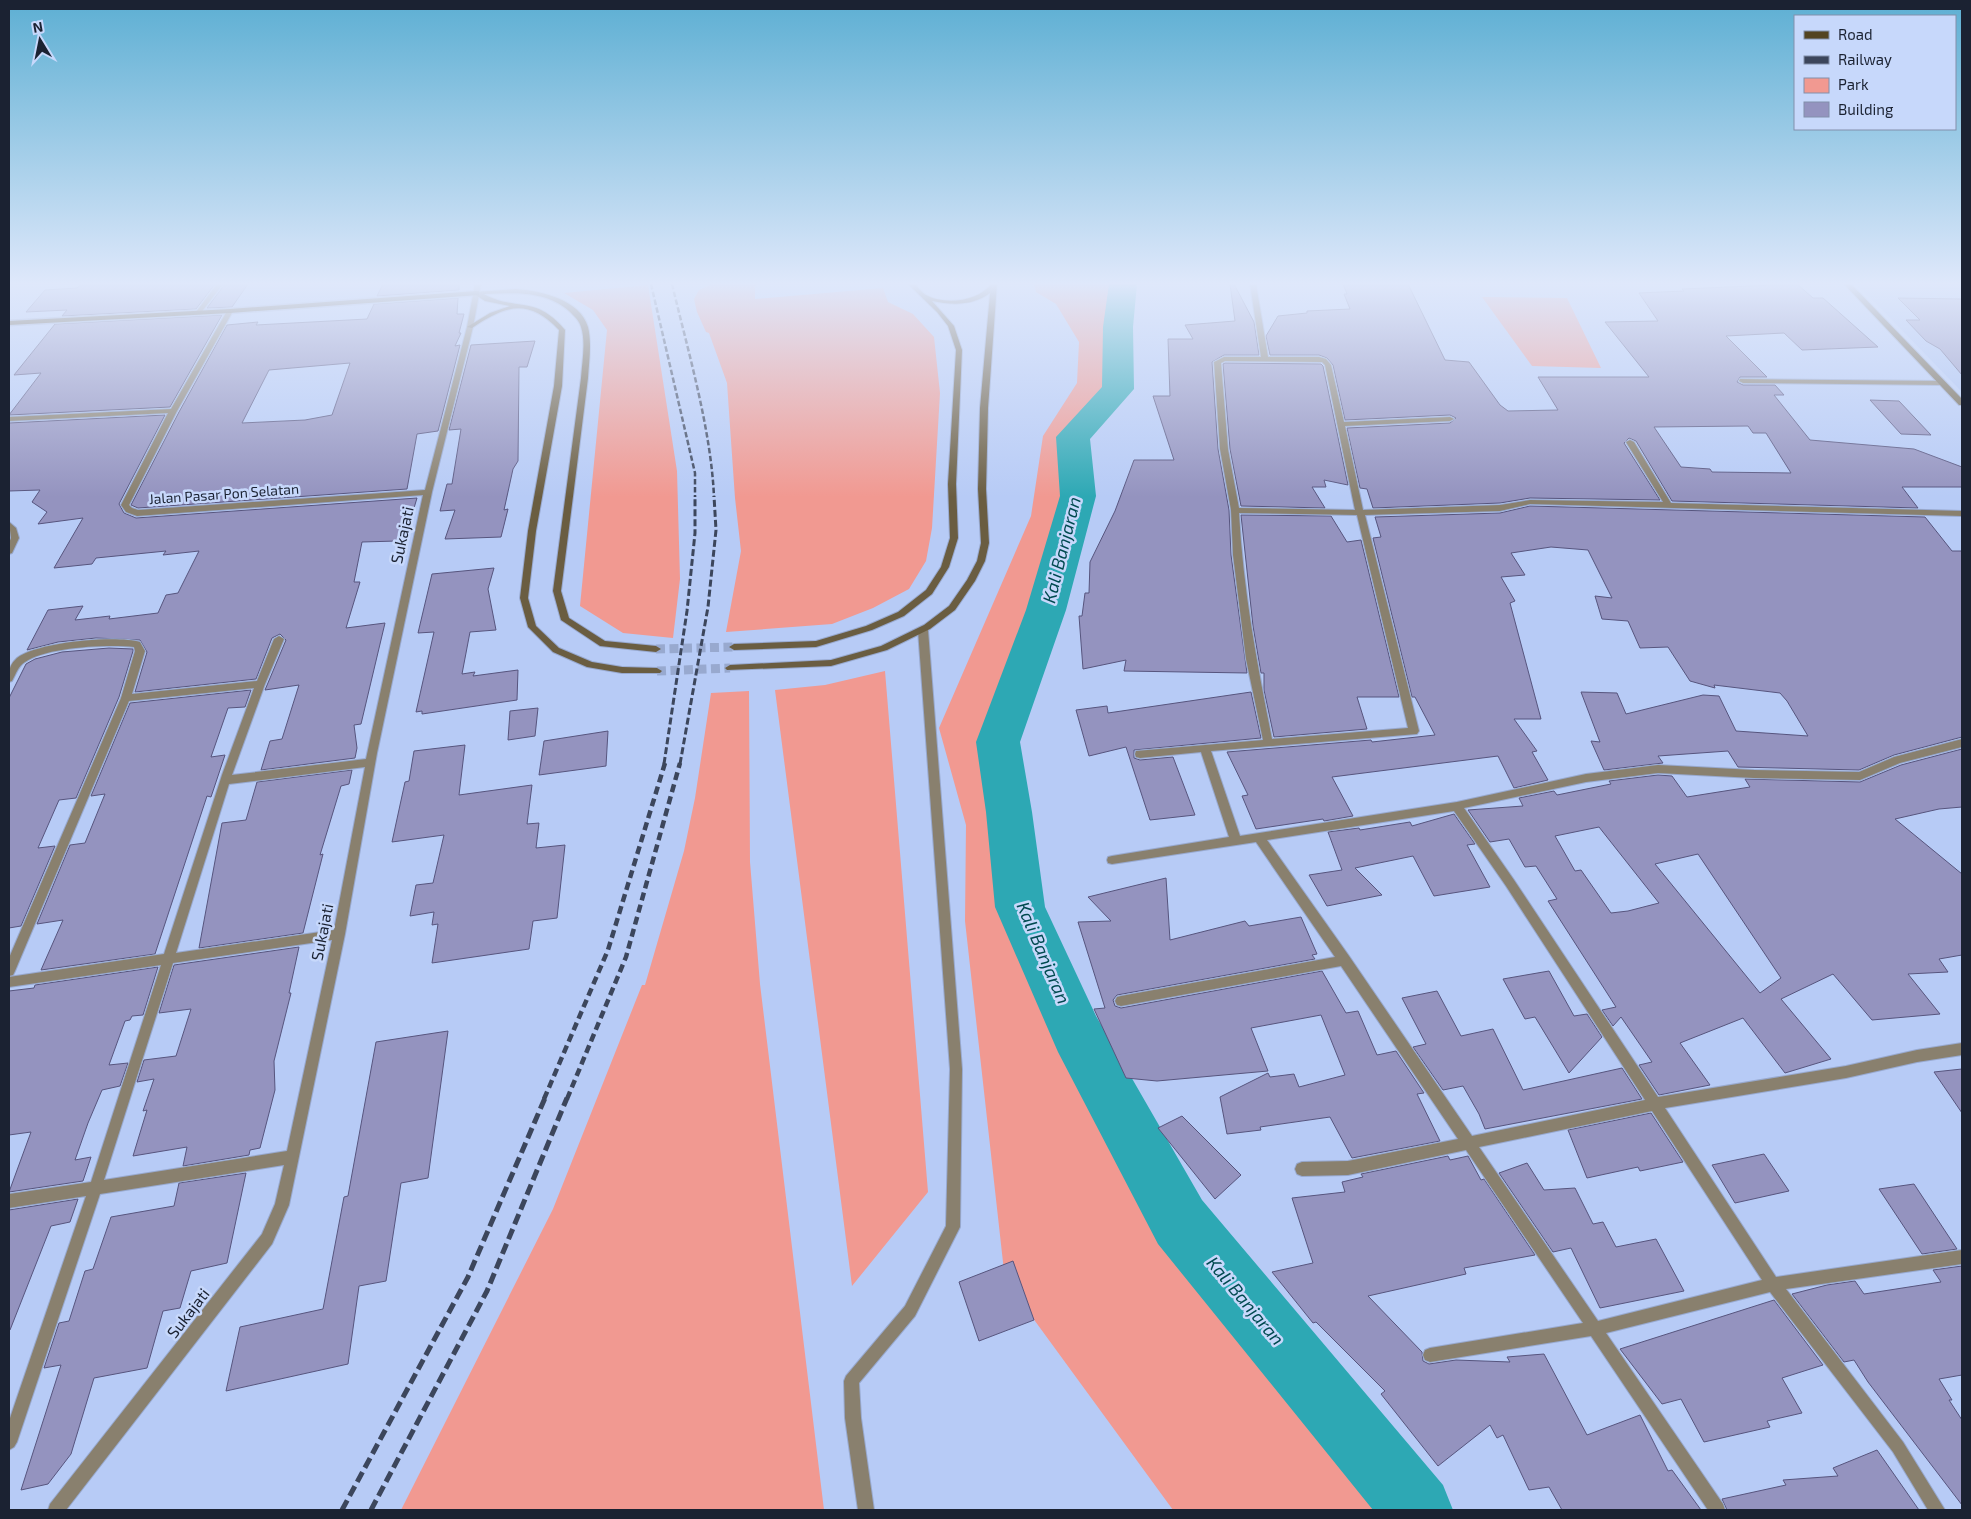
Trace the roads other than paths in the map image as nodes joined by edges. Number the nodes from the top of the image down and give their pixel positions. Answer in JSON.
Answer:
{"nodes":[{"id":1,"x":205,"y":355,"type":"edge"},
{"id":2,"x":463,"y":355,"type":"edge"},
{"id":3,"x":560,"y":355,"type":"edge"},
{"id":4,"x":585,"y":355,"type":"edge"},
{"id":5,"x":959,"y":355,"type":"edge"},
{"id":6,"x":988,"y":355,"type":"edge"},
{"id":7,"x":1264,"y":355,"type":"edge"},
{"id":8,"x":1915,"y":355,"type":"edge"},
{"id":9,"x":1264,"y":358,"type":"junction"},
{"id":10,"x":1743,"y":381,"type":"dead end"},
{"id":11,"x":1942,"y":383,"type":"junction"},
{"id":12,"x":1962,"y":403,"type":"edge"},
{"id":13,"x":173,"y":411,"type":"junction"},
{"id":14,"x":9,"y":419,"type":"edge"},
{"id":15,"x":1450,"y":419,"type":"dead end"},
{"id":16,"x":1341,"y":424,"type":"junction"},
{"id":17,"x":1630,"y":442,"type":"dead end"},
{"id":18,"x":428,"y":492,"type":"junction"},
{"id":19,"x":1668,"y":504,"type":"junction"},
{"id":20,"x":1235,"y":510,"type":"junction"},
{"id":21,"x":1360,"y":513,"type":"junction"},
{"id":22,"x":1962,"y":513,"type":"edge"},
{"id":23,"x":9,"y":525,"type":"edge"},
{"id":24,"x":9,"y":551,"type":"edge"},
{"id":25,"x":923,"y":630,"type":"junction"},
{"id":26,"x":279,"y":639,"type":"dead end"},
{"id":27,"x":734,"y":647,"type":"tunnel mouth"},
{"id":28,"x":656,"y":649,"type":"tunnel mouth"},
{"id":29,"x":730,"y":668,"type":"tunnel mouth"},
{"id":30,"x":657,"y":671,"type":"tunnel mouth"},
{"id":31,"x":9,"y":678,"type":"edge"},
{"id":32,"x":260,"y":684,"type":"junction"},
{"id":33,"x":126,"y":698,"type":"junction"},
{"id":34,"x":1268,"y":742,"type":"junction"},
{"id":35,"x":1961,"y":745,"type":"edge"},
{"id":36,"x":1205,"y":748,"type":"junction"},
{"id":37,"x":1140,"y":754,"type":"dead end"},
{"id":38,"x":370,"y":762,"type":"junction"},
{"id":39,"x":226,"y":780,"type":"junction"},
{"id":40,"x":1457,"y":806,"type":"junction"},
{"id":41,"x":1259,"y":837,"type":"junction"},
{"id":42,"x":1236,"y":841,"type":"junction"},
{"id":43,"x":1112,"y":860,"type":"dead end"},
{"id":44,"x":339,"y":934,"type":"junction"},
{"id":45,"x":169,"y":958,"type":"junction"},
{"id":46,"x":1345,"y":960,"type":"junction"},
{"id":47,"x":9,"y":971,"type":"edge"},
{"id":48,"x":9,"y":982,"type":"edge"},
{"id":49,"x":1121,"y":1001,"type":"dead end"},
{"id":50,"x":1962,"y":1049,"type":"edge"},
{"id":51,"x":1655,"y":1104,"type":"junction"},
{"id":52,"x":1471,"y":1144,"type":"junction"},
{"id":53,"x":293,"y":1157,"type":"junction"},
{"id":54,"x":1302,"y":1169,"type":"dead end"},
{"id":55,"x":98,"y":1186,"type":"junction"},
{"id":56,"x":9,"y":1201,"type":"edge"},
{"id":57,"x":1962,"y":1257,"type":"edge"},
{"id":58,"x":1773,"y":1284,"type":"junction"},
{"id":59,"x":1593,"y":1329,"type":"junction"},
{"id":60,"x":1430,"y":1355,"type":"dead end"},
{"id":61,"x":9,"y":1442,"type":"edge"},
{"id":62,"x":56,"y":1510,"type":"edge"},
{"id":63,"x":866,"y":1510,"type":"edge"},
{"id":64,"x":1717,"y":1510,"type":"edge"},
{"id":65,"x":1937,"y":1510,"type":"edge"}],
"edges":[{"from":1,"to":13,"type":"street","name":"Jalan Pasar Pon Selatan"},
{"from":2,"to":18,"type":"street","name":"Sukajati"},
{"from":3,"to":30,"type":"main road"},
{"from":4,"to":28,"type":"main road"},
{"from":5,"to":27,"type":"main road"},
{"from":6,"to":25,"type":"main road"},
{"from":7,"to":9,"type":"street"},
{"from":8,"to":11,"type":"main road"},
{"from":9,"to":16,"type":"street"},
{"from":9,"to":20,"type":"street"},
{"from":10,"to":11,"type":"street"},
{"from":11,"to":12,"type":"main road"},
{"from":13,"to":14,"type":"street"},
{"from":13,"to":18,"type":"street","name":"Jalan Pasar Pon Selatan"},
{"from":15,"to":16,"type":"street"},
{"from":16,"to":21,"type":"street"},
{"from":17,"to":19,"type":"street"},
{"from":18,"to":38,"type":"street","name":"Sukajati"},
{"from":19,"to":21,"type":"street"},
{"from":19,"to":22,"type":"street"},
{"from":20,"to":21,"type":"street"},
{"from":20,"to":34,"type":"street"},
{"from":21,"to":34,"type":"street"},
{"from":23,"to":24,"type":"street"},
{"from":25,"to":29,"type":"main road"},
{"from":25,"to":63,"type":"street"},
{"from":26,"to":32,"type":"street"},
{"from":31,"to":33,"type":"street"},
{"from":32,"to":33,"type":"street"},
{"from":32,"to":39,"type":"street"},
{"from":33,"to":47,"type":"street"},
{"from":34,"to":36,"type":"street"},
{"from":35,"to":40,"type":"street"},
{"from":36,"to":37,"type":"street"},
{"from":36,"to":42,"type":"street"},
{"from":38,"to":39,"type":"street"},
{"from":38,"to":44,"type":"street","name":"Sukajati"},
{"from":39,"to":45,"type":"street"},
{"from":40,"to":41,"type":"street"},
{"from":40,"to":51,"type":"street"},
{"from":41,"to":42,"type":"street"},
{"from":41,"to":46,"type":"street"},
{"from":42,"to":43,"type":"street"},
{"from":44,"to":45,"type":"street"},
{"from":44,"to":53,"type":"street","name":"Sukajati"},
{"from":45,"to":48,"type":"street"},
{"from":45,"to":55,"type":"street"},
{"from":46,"to":49,"type":"street"},
{"from":46,"to":52,"type":"street"},
{"from":50,"to":51,"type":"street"},
{"from":51,"to":52,"type":"street"},
{"from":51,"to":58,"type":"street"},
{"from":52,"to":54,"type":"street"},
{"from":52,"to":59,"type":"street"},
{"from":53,"to":55,"type":"street"},
{"from":53,"to":62,"type":"street","name":"Sukajati"},
{"from":55,"to":56,"type":"street"},
{"from":55,"to":61,"type":"street"},
{"from":57,"to":58,"type":"street"},
{"from":58,"to":59,"type":"street"},
{"from":58,"to":65,"type":"street"},
{"from":59,"to":60,"type":"street"},
{"from":59,"to":64,"type":"street"}]}
